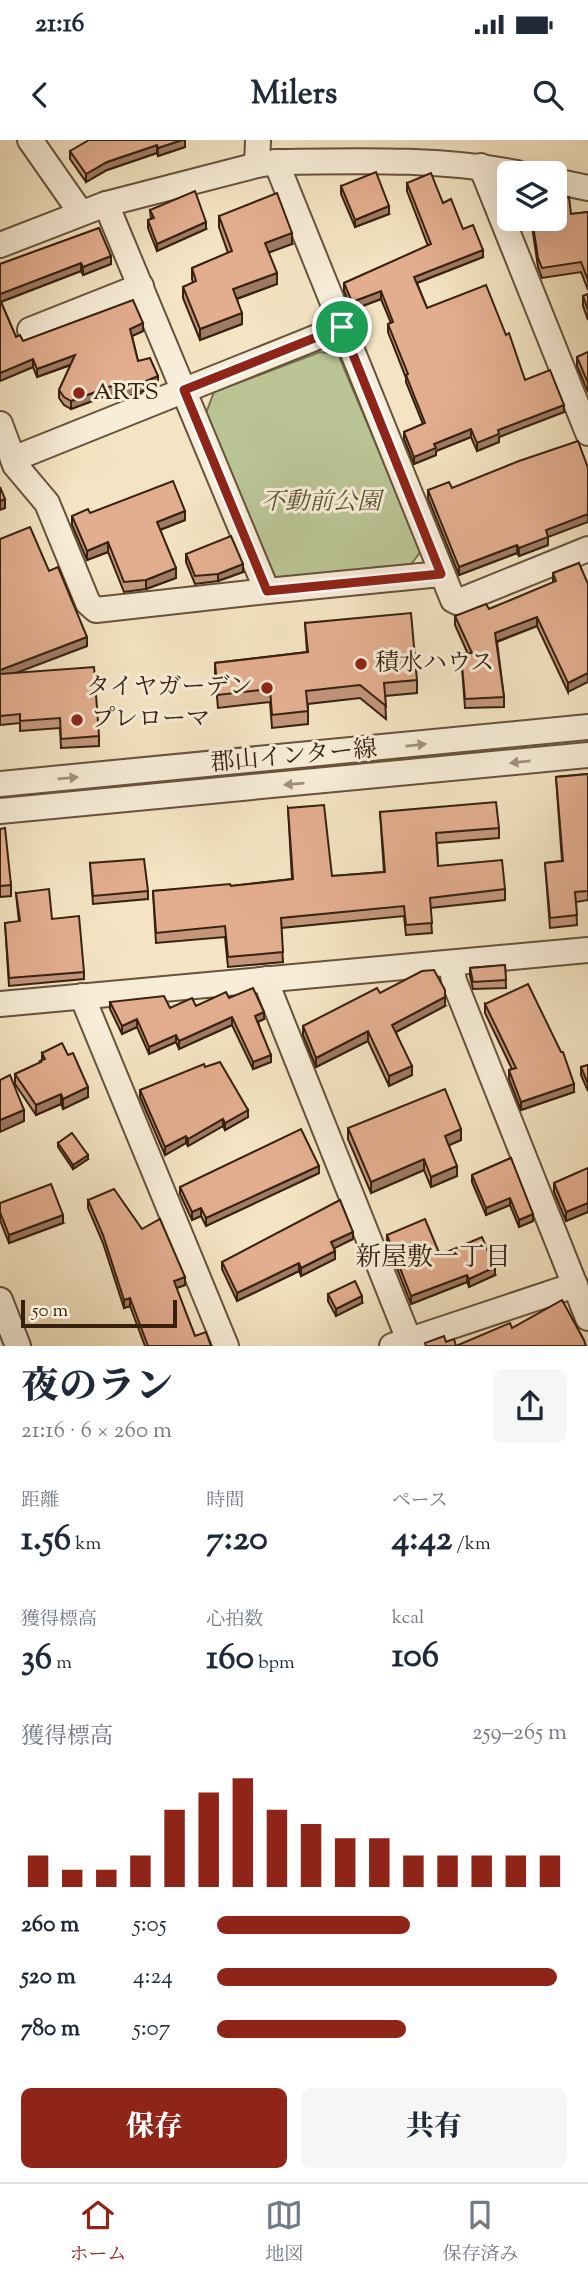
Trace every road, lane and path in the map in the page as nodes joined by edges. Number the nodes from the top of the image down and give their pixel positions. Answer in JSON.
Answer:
{"nodes":[{"id":1,"x":30,"y":140,"type":"edge"},
{"id":2,"x":258,"y":140,"type":"edge"},
{"id":3,"x":267,"y":164,"type":"junction"},
{"id":4,"x":481,"y":166,"type":"junction"},
{"id":5,"x":497,"y":169,"type":"edge"},
{"id":6,"x":567,"y":184,"type":"edge"},
{"id":7,"x":588,"y":188,"type":"edge"},
{"id":8,"x":106,"y":204,"type":"junction"},
{"id":9,"x":81,"y":214,"type":"junction"},
{"id":10,"x":0,"y":245,"type":"edge"},
{"id":11,"x":141,"y":286,"type":"junction"},
{"id":12,"x":342,"y":327,"type":"junction"},
{"id":13,"x":30,"y":330,"type":"dead end"},
{"id":14,"x":184,"y":390,"type":"junction"},
{"id":15,"x":0,"y":424,"type":"edge"},
{"id":16,"x":588,"y":433,"type":"edge"},
{"id":17,"x":13,"y":459,"type":"junction"},
{"id":18,"x":588,"y":549,"type":"edge"},
{"id":19,"x":441,"y":574,"type":"junction"},
{"id":20,"x":267,"y":591,"type":"junction"},
{"id":21,"x":588,"y":727,"type":"edge"},
{"id":22,"x":588,"y":755,"type":"edge"},
{"id":23,"x":0,"y":785,"type":"edge"},
{"id":24,"x":0,"y":811,"type":"edge"},
{"id":25,"x":588,"y":950,"type":"edge"},
{"id":26,"x":451,"y":963,"type":"junction"},
{"id":27,"x":267,"y":979,"type":"junction"},
{"id":28,"x":82,"y":996,"type":"junction"},
{"id":29,"x":0,"y":1003,"type":"edge"},
{"id":30,"x":575,"y":1285,"type":"junction"},
{"id":31,"x":0,"y":1300,"type":"edge"},
{"id":32,"x":588,"y":1318,"type":"edge"},
{"id":33,"x":400,"y":1343,"type":"edge"},
{"id":34,"x":18,"y":1346,"type":"edge"},
{"id":35,"x":226,"y":1346,"type":"edge"}],
"edges":[{"from":1,"to":9,"type":"street"},
{"from":2,"to":3,"type":"street"},
{"from":3,"to":4,"type":"street"},
{"from":3,"to":8,"type":"street"},
{"from":3,"to":12,"type":"street"},
{"from":4,"to":5,"type":"street"},
{"from":4,"to":16,"type":"street"},
{"from":6,"to":7,"type":"street"},
{"from":8,"to":9,"type":"street"},
{"from":8,"to":11,"type":"street"},
{"from":9,"to":10,"type":"street"},
{"from":11,"to":13,"type":"street"},
{"from":11,"to":14,"type":"street"},
{"from":12,"to":14,"type":"street"},
{"from":12,"to":19,"type":"street"},
{"from":14,"to":17,"type":"street"},
{"from":14,"to":20,"type":"street"},
{"from":15,"to":17,"type":"street"},
{"from":17,"to":20,"type":"street"},
{"from":18,"to":19,"type":"street"},
{"from":19,"to":20,"type":"street"},
{"from":23,"to":21,"type":"street","name":"郡山インター線","one_way":true},
{"from":22,"to":24,"type":"street","one_way":true},
{"from":25,"to":26,"type":"street"},
{"from":26,"to":27,"type":"street"},
{"from":26,"to":30,"type":"street"},
{"from":27,"to":28,"type":"street"},
{"from":27,"to":33,"type":"street"},
{"from":28,"to":29,"type":"street"},
{"from":28,"to":35,"type":"street"},
{"from":30,"to":32,"type":"street"},
{"from":30,"to":33,"type":"street"},
{"from":31,"to":34,"type":"street"}]}
